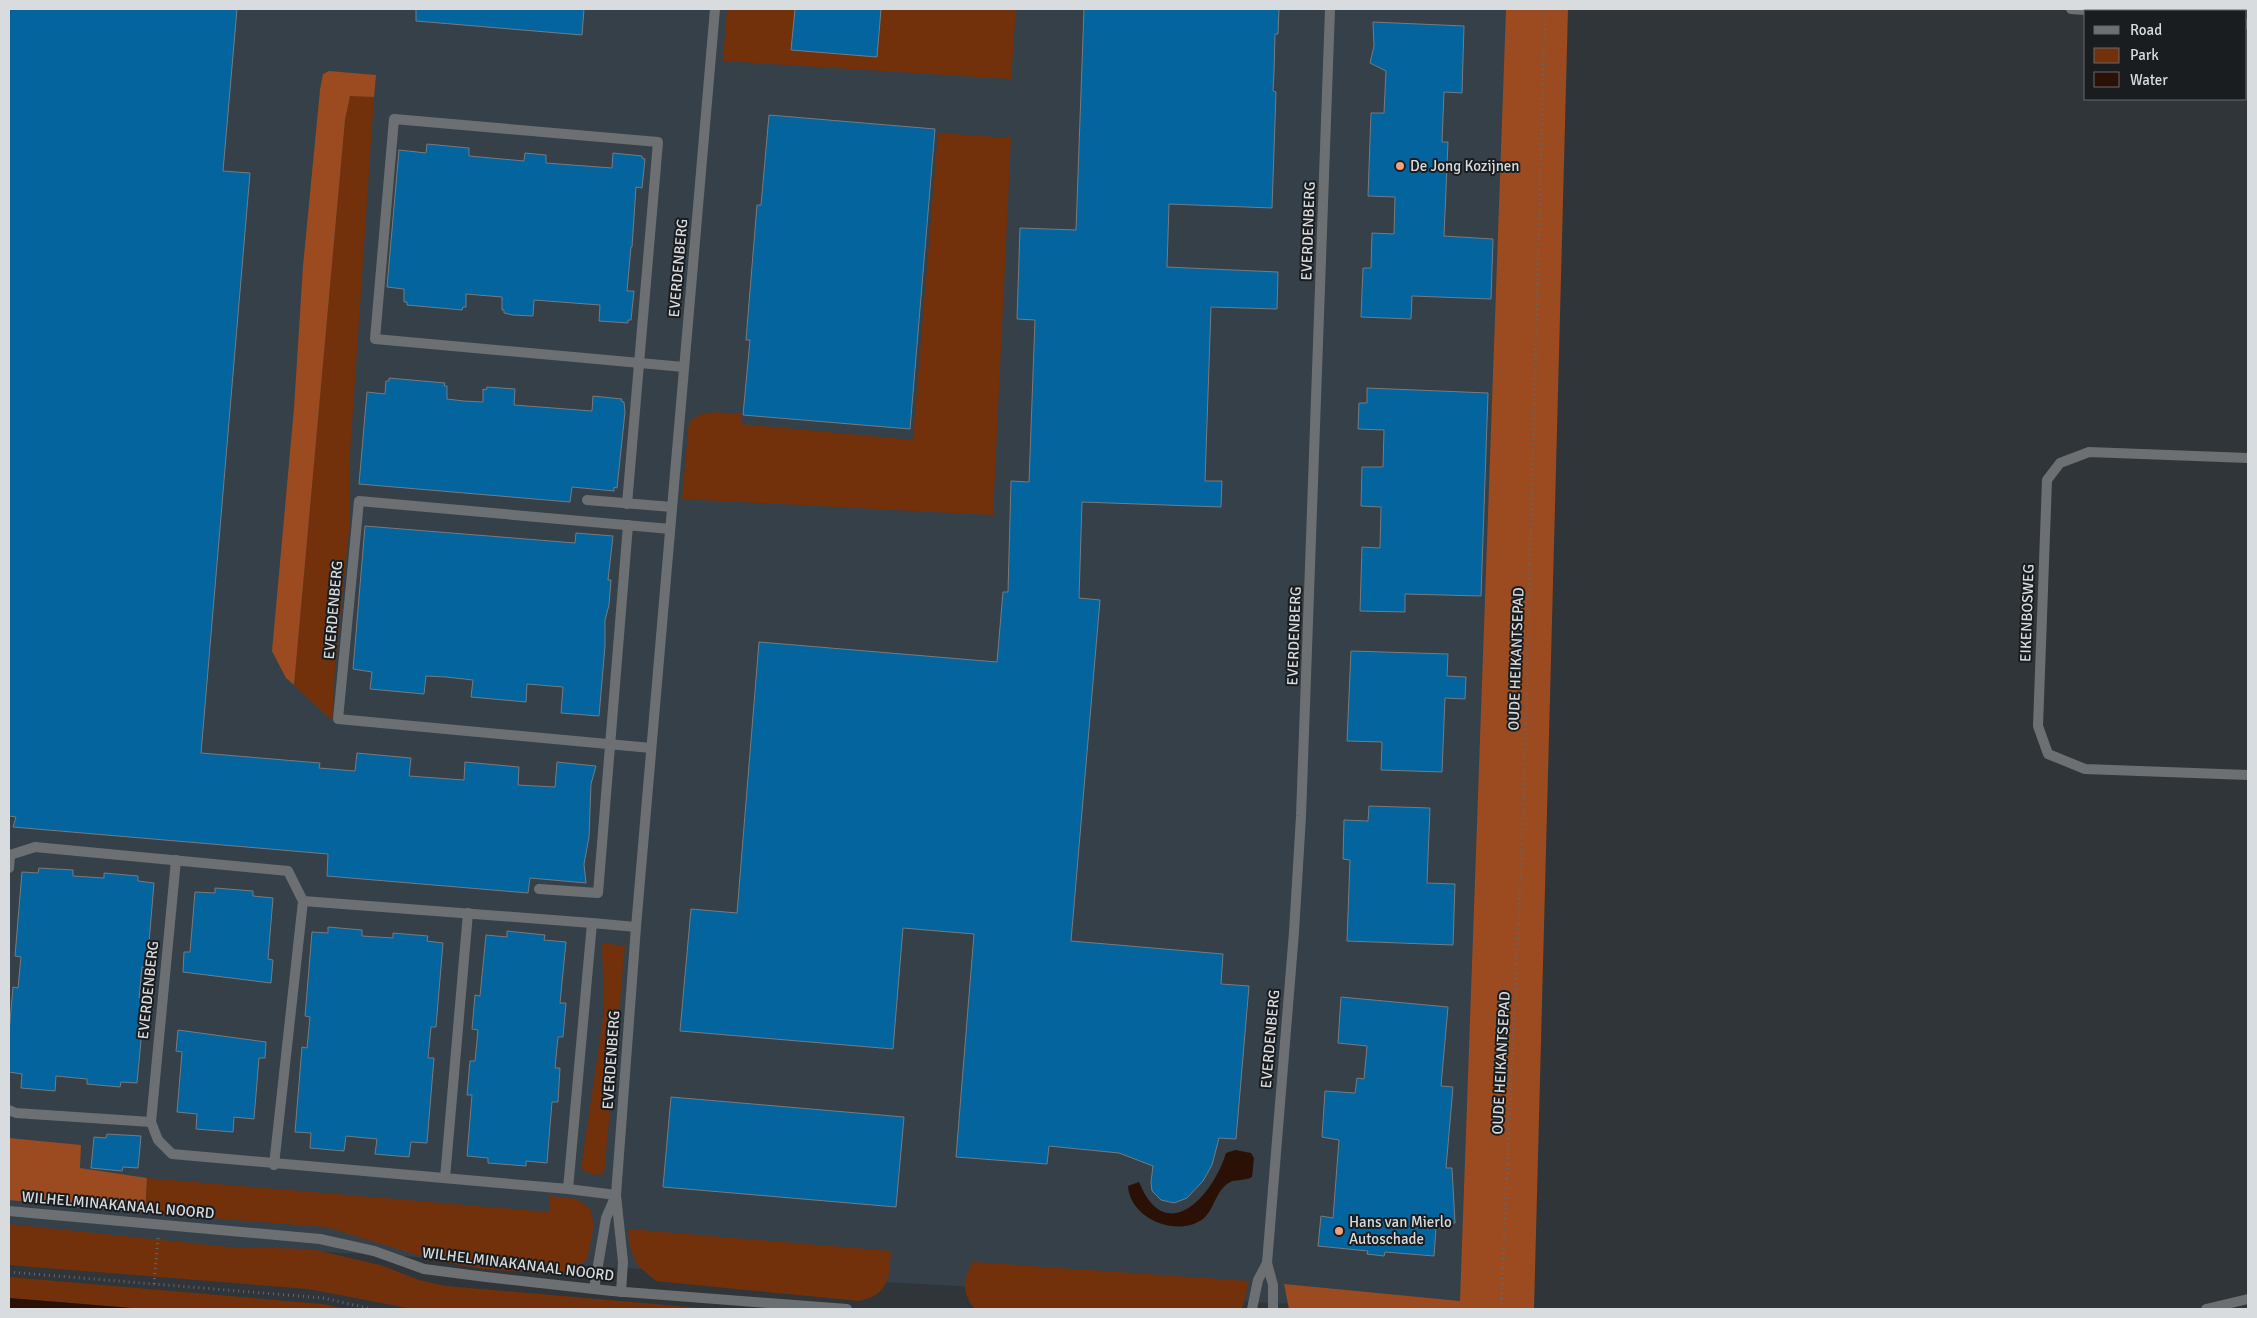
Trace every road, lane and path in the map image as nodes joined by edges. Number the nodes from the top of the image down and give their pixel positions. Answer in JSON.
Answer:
{"nodes":[{"id":1,"x":715,"y":9,"type":"edge"},
{"id":2,"x":1330,"y":9,"type":"edge"},
{"id":3,"x":1545,"y":9,"type":"edge"},
{"id":4,"x":2070,"y":9,"type":"edge"},
{"id":5,"x":2085,"y":10,"type":"edge"},
{"id":6,"x":638,"y":363,"type":"junction"},
{"id":7,"x":684,"y":367,"type":"junction"},
{"id":8,"x":2248,"y":458,"type":"edge"},
{"id":9,"x":587,"y":500,"type":"dead end"},
{"id":10,"x":627,"y":504,"type":"junction"},
{"id":11,"x":672,"y":507,"type":"junction"},
{"id":12,"x":628,"y":525,"type":"junction"},
{"id":13,"x":670,"y":530,"type":"junction"},
{"id":14,"x":610,"y":744,"type":"junction"},
{"id":15,"x":651,"y":748,"type":"junction"},
{"id":16,"x":2248,"y":775,"type":"edge"},
{"id":17,"x":176,"y":860,"type":"junction"},
{"id":18,"x":9,"y":868,"type":"edge"},
{"id":19,"x":539,"y":889,"type":"dead end"},
{"id":20,"x":303,"y":901,"type":"junction"},
{"id":21,"x":468,"y":913,"type":"junction"},
{"id":22,"x":592,"y":923,"type":"junction"},
{"id":23,"x":636,"y":927,"type":"junction"},
{"id":24,"x":9,"y":1110,"type":"edge"},
{"id":25,"x":151,"y":1122,"type":"junction"},
{"id":26,"x":274,"y":1165,"type":"junction"},
{"id":27,"x":445,"y":1178,"type":"junction"},
{"id":28,"x":568,"y":1190,"type":"junction"},
{"id":29,"x":616,"y":1195,"type":"junction"},
{"id":30,"x":9,"y":1211,"type":"edge"},
{"id":31,"x":160,"y":1223,"type":"junction"},
{"id":32,"x":1267,"y":1263,"type":"junction"},
{"id":33,"x":9,"y":1272,"type":"edge"},
{"id":34,"x":154,"y":1285,"type":"junction"},
{"id":35,"x":594,"y":1289,"type":"junction"},
{"id":36,"x":621,"y":1292,"type":"junction"},
{"id":37,"x":2248,"y":1299,"type":"edge"},
{"id":38,"x":372,"y":1309,"type":"edge"},
{"id":39,"x":847,"y":1309,"type":"edge"},
{"id":40,"x":1252,"y":1309,"type":"edge"},
{"id":41,"x":1273,"y":1309,"type":"edge"},
{"id":42,"x":1501,"y":1309,"type":"edge"},
{"id":43,"x":2206,"y":1309,"type":"edge"}],
"edges":[{"from":1,"to":7,"type":"street","name":"EVERDENBERG"},
{"from":2,"to":32,"type":"street","name":"EVERDENBERG"},
{"from":3,"to":42,"type":"path","name":"OUDE HEIKANTSEPAD"},
{"from":4,"to":5,"type":"street"},
{"from":6,"to":6,"type":"street"},
{"from":6,"to":7,"type":"street"},
{"from":6,"to":10,"type":"street"},
{"from":7,"to":11,"type":"street","name":"EVERDENBERG"},
{"from":8,"to":16,"type":"street","name":"EIKENBOSWEG"},
{"from":9,"to":10,"type":"street"},
{"from":10,"to":11,"type":"street"},
{"from":11,"to":13,"type":"street","name":"EVERDENBERG"},
{"from":12,"to":13,"type":"street","name":"EVERDENBERG"},
{"from":12,"to":14,"type":"street"},
{"from":12,"to":14,"type":"street","name":"EVERDENBERG"},
{"from":13,"to":15,"type":"street","name":"EVERDENBERG"},
{"from":14,"to":15,"type":"street","name":"EVERDENBERG"},
{"from":14,"to":19,"type":"street"},
{"from":15,"to":23,"type":"street","name":"EVERDENBERG"},
{"from":17,"to":18,"type":"street"},
{"from":17,"to":20,"type":"street"},
{"from":17,"to":25,"type":"street","name":"EVERDENBERG"},
{"from":20,"to":21,"type":"street"},
{"from":20,"to":26,"type":"street"},
{"from":21,"to":22,"type":"street"},
{"from":21,"to":27,"type":"street"},
{"from":22,"to":23,"type":"street"},
{"from":22,"to":28,"type":"street","name":"EVERDENBERG"},
{"from":23,"to":29,"type":"street","name":"EVERDENBERG"},
{"from":24,"to":25,"type":"street"},
{"from":25,"to":26,"type":"street"},
{"from":26,"to":27,"type":"street"},
{"from":27,"to":28,"type":"street"},
{"from":28,"to":29,"type":"street"},
{"from":29,"to":35,"type":"street","name":"EVERDENBERG"},
{"from":29,"to":36,"type":"street","name":"EVERDENBERG"},
{"from":30,"to":31,"type":"street","name":"WILHELMINAKANAAL NOORD"},
{"from":31,"to":34,"type":"path"},
{"from":31,"to":35,"type":"street","name":"WILHELMINAKANAAL NOORD"},
{"from":32,"to":40,"type":"street","name":"EVERDENBERG"},
{"from":32,"to":41,"type":"street","name":"EVERDENBERG"},
{"from":33,"to":34,"type":"path"},
{"from":34,"to":38,"type":"path"},
{"from":35,"to":36,"type":"street","name":"WILHELMINAKANAAL NOORD"},
{"from":36,"to":39,"type":"street","name":"WILHELMINAKANAAL NOORD"},
{"from":37,"to":43,"type":"street"}]}
